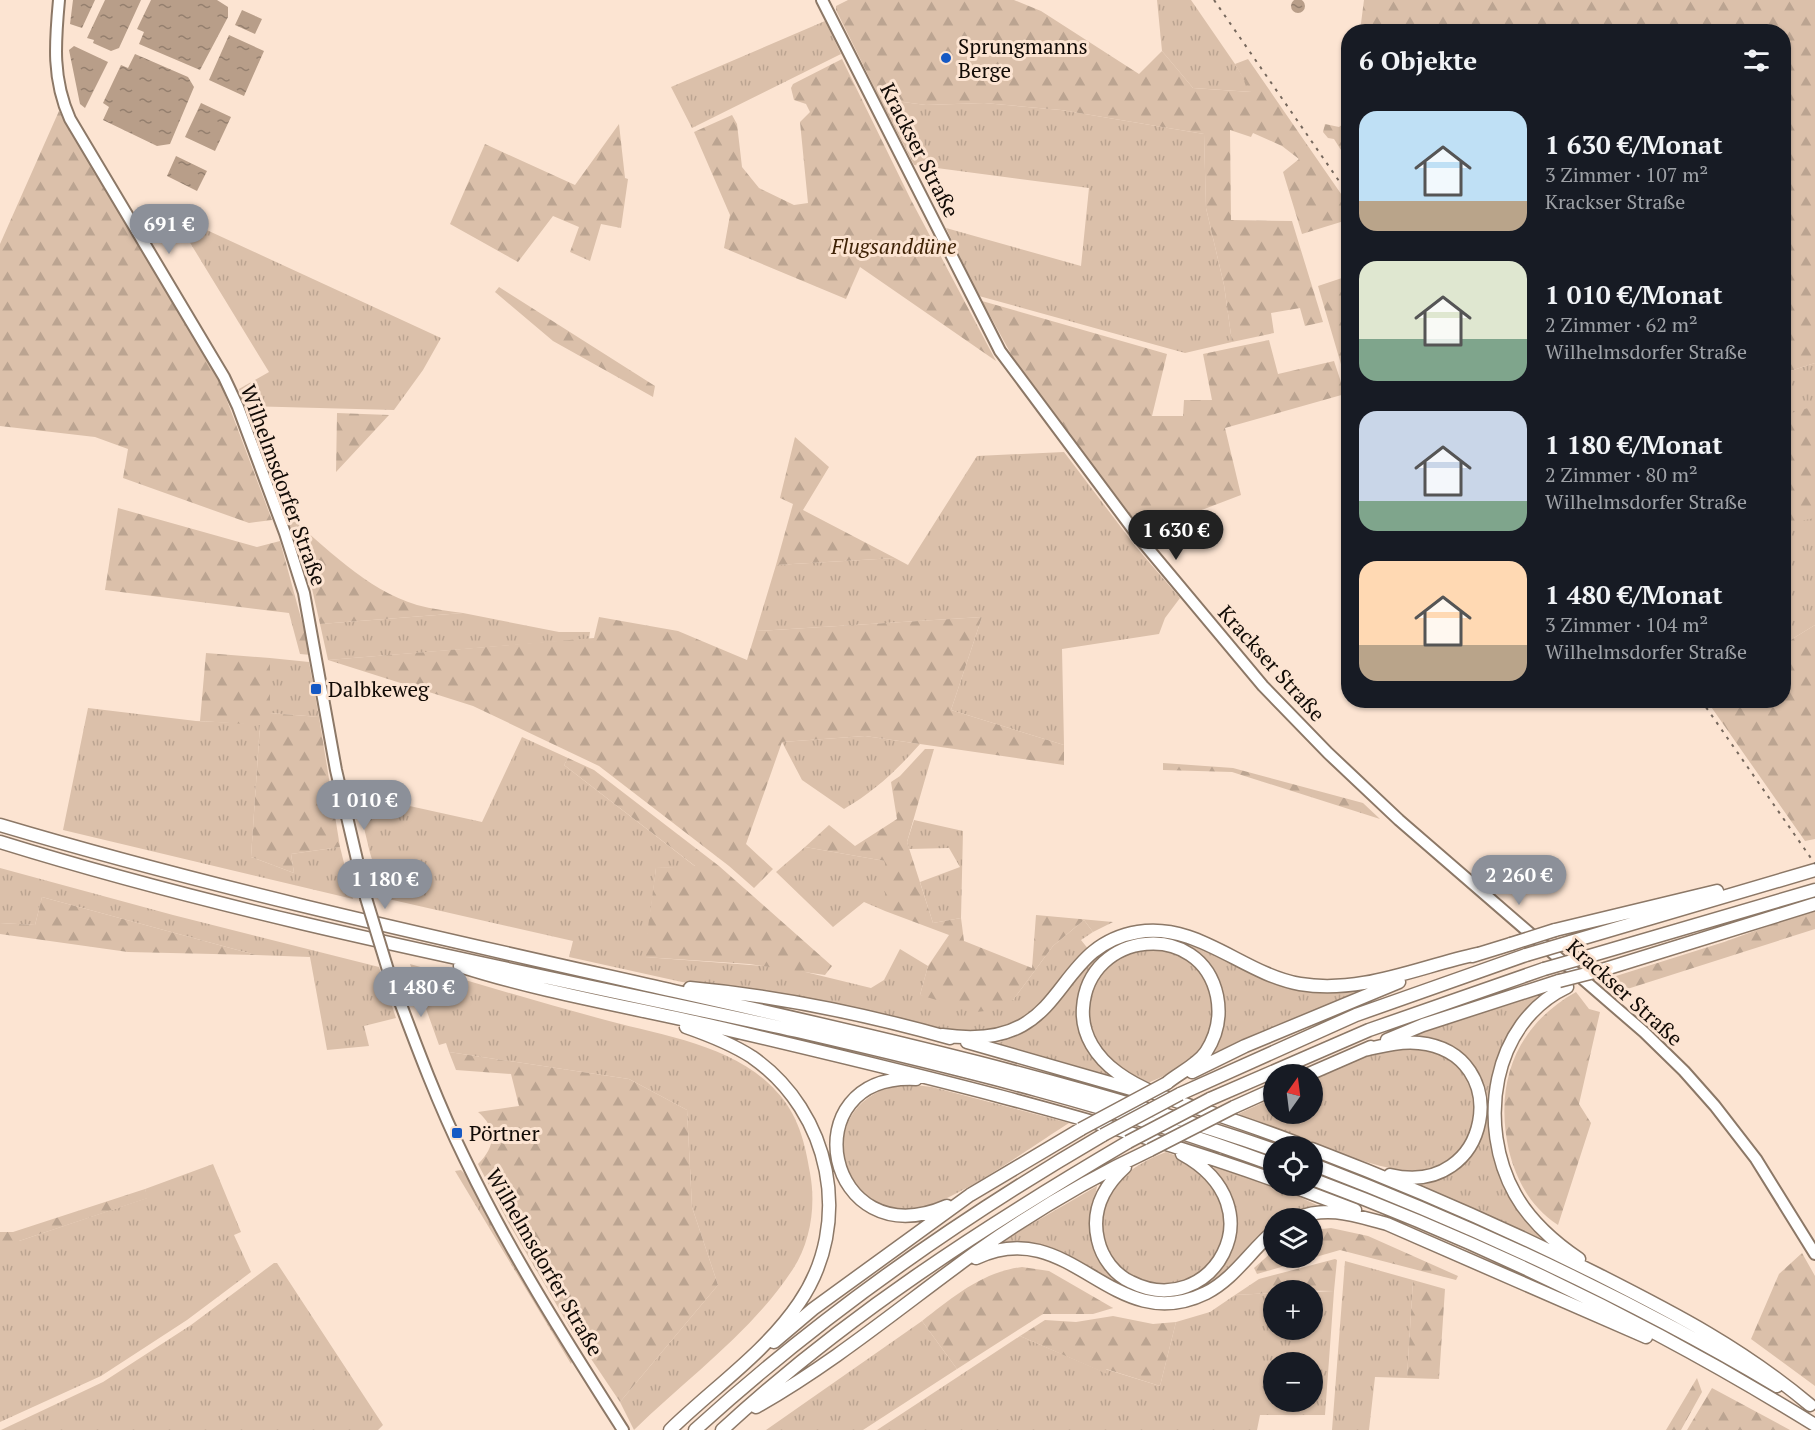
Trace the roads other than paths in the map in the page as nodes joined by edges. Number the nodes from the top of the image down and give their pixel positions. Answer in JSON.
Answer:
{"nodes":[{"id":1,"x":59,"y":0,"type":"edge"},
{"id":2,"x":822,"y":0,"type":"edge"},
{"id":3,"x":0,"y":825,"type":"edge"},
{"id":4,"x":0,"y":842,"type":"edge"},
{"id":5,"x":1810,"y":871,"type":"edge"},
{"id":6,"x":1751,"y":889,"type":"junction"},
{"id":7,"x":1811,"y":891,"type":"edge"},
{"id":8,"x":1815,"y":904,"type":"edge"},
{"id":9,"x":420,"y":951,"type":"junction"},
{"id":10,"x":1477,"y":954,"type":"junction"},
{"id":11,"x":636,"y":982,"type":"junction"},
{"id":12,"x":1563,"y":984,"type":"junction"},
{"id":13,"x":628,"y":1008,"type":"junction"},
{"id":14,"x":942,"y":1035,"type":"junction"},
{"id":15,"x":1364,"y":1050,"type":"junction"},
{"id":16,"x":1323,"y":1068,"type":"edge"},
{"id":17,"x":940,"y":1081,"type":"junction"},
{"id":18,"x":1167,"y":1083,"type":"junction"},
{"id":19,"x":1263,"y":1094,"type":"edge"},
{"id":20,"x":1183,"y":1099,"type":"junction"},
{"id":21,"x":1278,"y":1136,"type":"edge"},
{"id":22,"x":1131,"y":1138,"type":"junction"},
{"id":23,"x":1263,"y":1146,"type":"edge"},
{"id":24,"x":1323,"y":1153,"type":"edge"},
{"id":25,"x":1137,"y":1156,"type":"junction"},
{"id":26,"x":1263,"y":1160,"type":"edge"},
{"id":27,"x":1353,"y":1165,"type":"junction"},
{"id":28,"x":1323,"y":1168,"type":"edge"},
{"id":29,"x":1263,"y":1177,"type":"edge"},
{"id":30,"x":1323,"y":1184,"type":"edge"},
{"id":31,"x":970,"y":1195,"type":"junction"},
{"id":32,"x":1317,"y":1196,"type":"edge"},
{"id":33,"x":1323,"y":1213,"type":"edge"},
{"id":34,"x":1387,"y":1224,"type":"junction"},
{"id":35,"x":1263,"y":1242,"type":"edge"},
{"id":36,"x":1815,"y":1254,"type":"edge"},
{"id":37,"x":958,"y":1267,"type":"junction"},
{"id":38,"x":1631,"y":1291,"type":"junction"},
{"id":39,"x":736,"y":1371,"type":"junction"},
{"id":40,"x":1724,"y":1371,"type":"junction"},
{"id":41,"x":1813,"y":1407,"type":"edge"},
{"id":42,"x":732,"y":1421,"type":"junction"},
{"id":43,"x":1815,"y":1425,"type":"edge"},
{"id":44,"x":622,"y":1430,"type":"edge"},
{"id":45,"x":670,"y":1430,"type":"edge"},
{"id":46,"x":695,"y":1430,"type":"edge"},
{"id":47,"x":722,"y":1430,"type":"edge"}],
"edges":[{"from":1,"to":44,"type":"street","name":"Wilhelmsdorfer Straße","bridge":true},
{"from":2,"to":36,"type":"street","name":"Krackser Straße"},
{"from":3,"to":11,"type":"highway"},
{"from":4,"to":9,"type":"highway"},
{"from":5,"to":6,"type":"highway"},
{"from":6,"to":10,"type":"highway","bridge":true},
{"from":6,"to":20,"type":"highway","bridge":true},
{"from":7,"to":22,"type":"highway","bridge":true},
{"from":8,"to":12,"type":"highway","bridge":true},
{"from":9,"to":13,"type":"highway"},
{"from":9,"to":26,"type":"highway"},
{"from":10,"to":14,"type":"highway"},
{"from":10,"to":18,"type":"highway"},
{"from":11,"to":14,"type":"highway"},
{"from":11,"to":23,"type":"highway"},
{"from":12,"to":15,"type":"highway"},
{"from":12,"to":38,"type":"highway"},
{"from":13,"to":17,"type":"highway"},
{"from":13,"to":39,"type":"highway"},
{"from":14,"to":20,"type":"highway"},
{"from":15,"to":16,"type":"highway"},
{"from":15,"to":27,"type":"highway"},
{"from":17,"to":22,"type":"highway"},
{"from":17,"to":31,"type":"highway"},
{"from":18,"to":20,"type":"highway"},
{"from":18,"to":31,"type":"highway","bridge":true},
{"from":19,"to":25,"type":"highway","bridge":true},
{"from":20,"to":21,"type":"highway"},
{"from":20,"to":46,"type":"highway","bridge":true},
{"from":22,"to":25,"type":"highway"},
{"from":22,"to":29,"type":"highway"},
{"from":22,"to":42,"type":"highway"},
{"from":24,"to":27,"type":"highway"},
{"from":25,"to":37,"type":"highway"},
{"from":27,"to":38,"type":"highway"},
{"from":28,"to":41,"type":"highway"},
{"from":30,"to":40,"type":"highway"},
{"from":31,"to":39,"type":"highway"},
{"from":32,"to":34,"type":"highway"},
{"from":33,"to":34,"type":"highway"},
{"from":34,"to":40,"type":"highway"},
{"from":35,"to":37,"type":"highway"},
{"from":37,"to":42,"type":"highway"},
{"from":38,"to":41,"type":"highway"},
{"from":39,"to":45,"type":"highway"},
{"from":40,"to":43,"type":"highway"},
{"from":42,"to":47,"type":"highway"}]}
